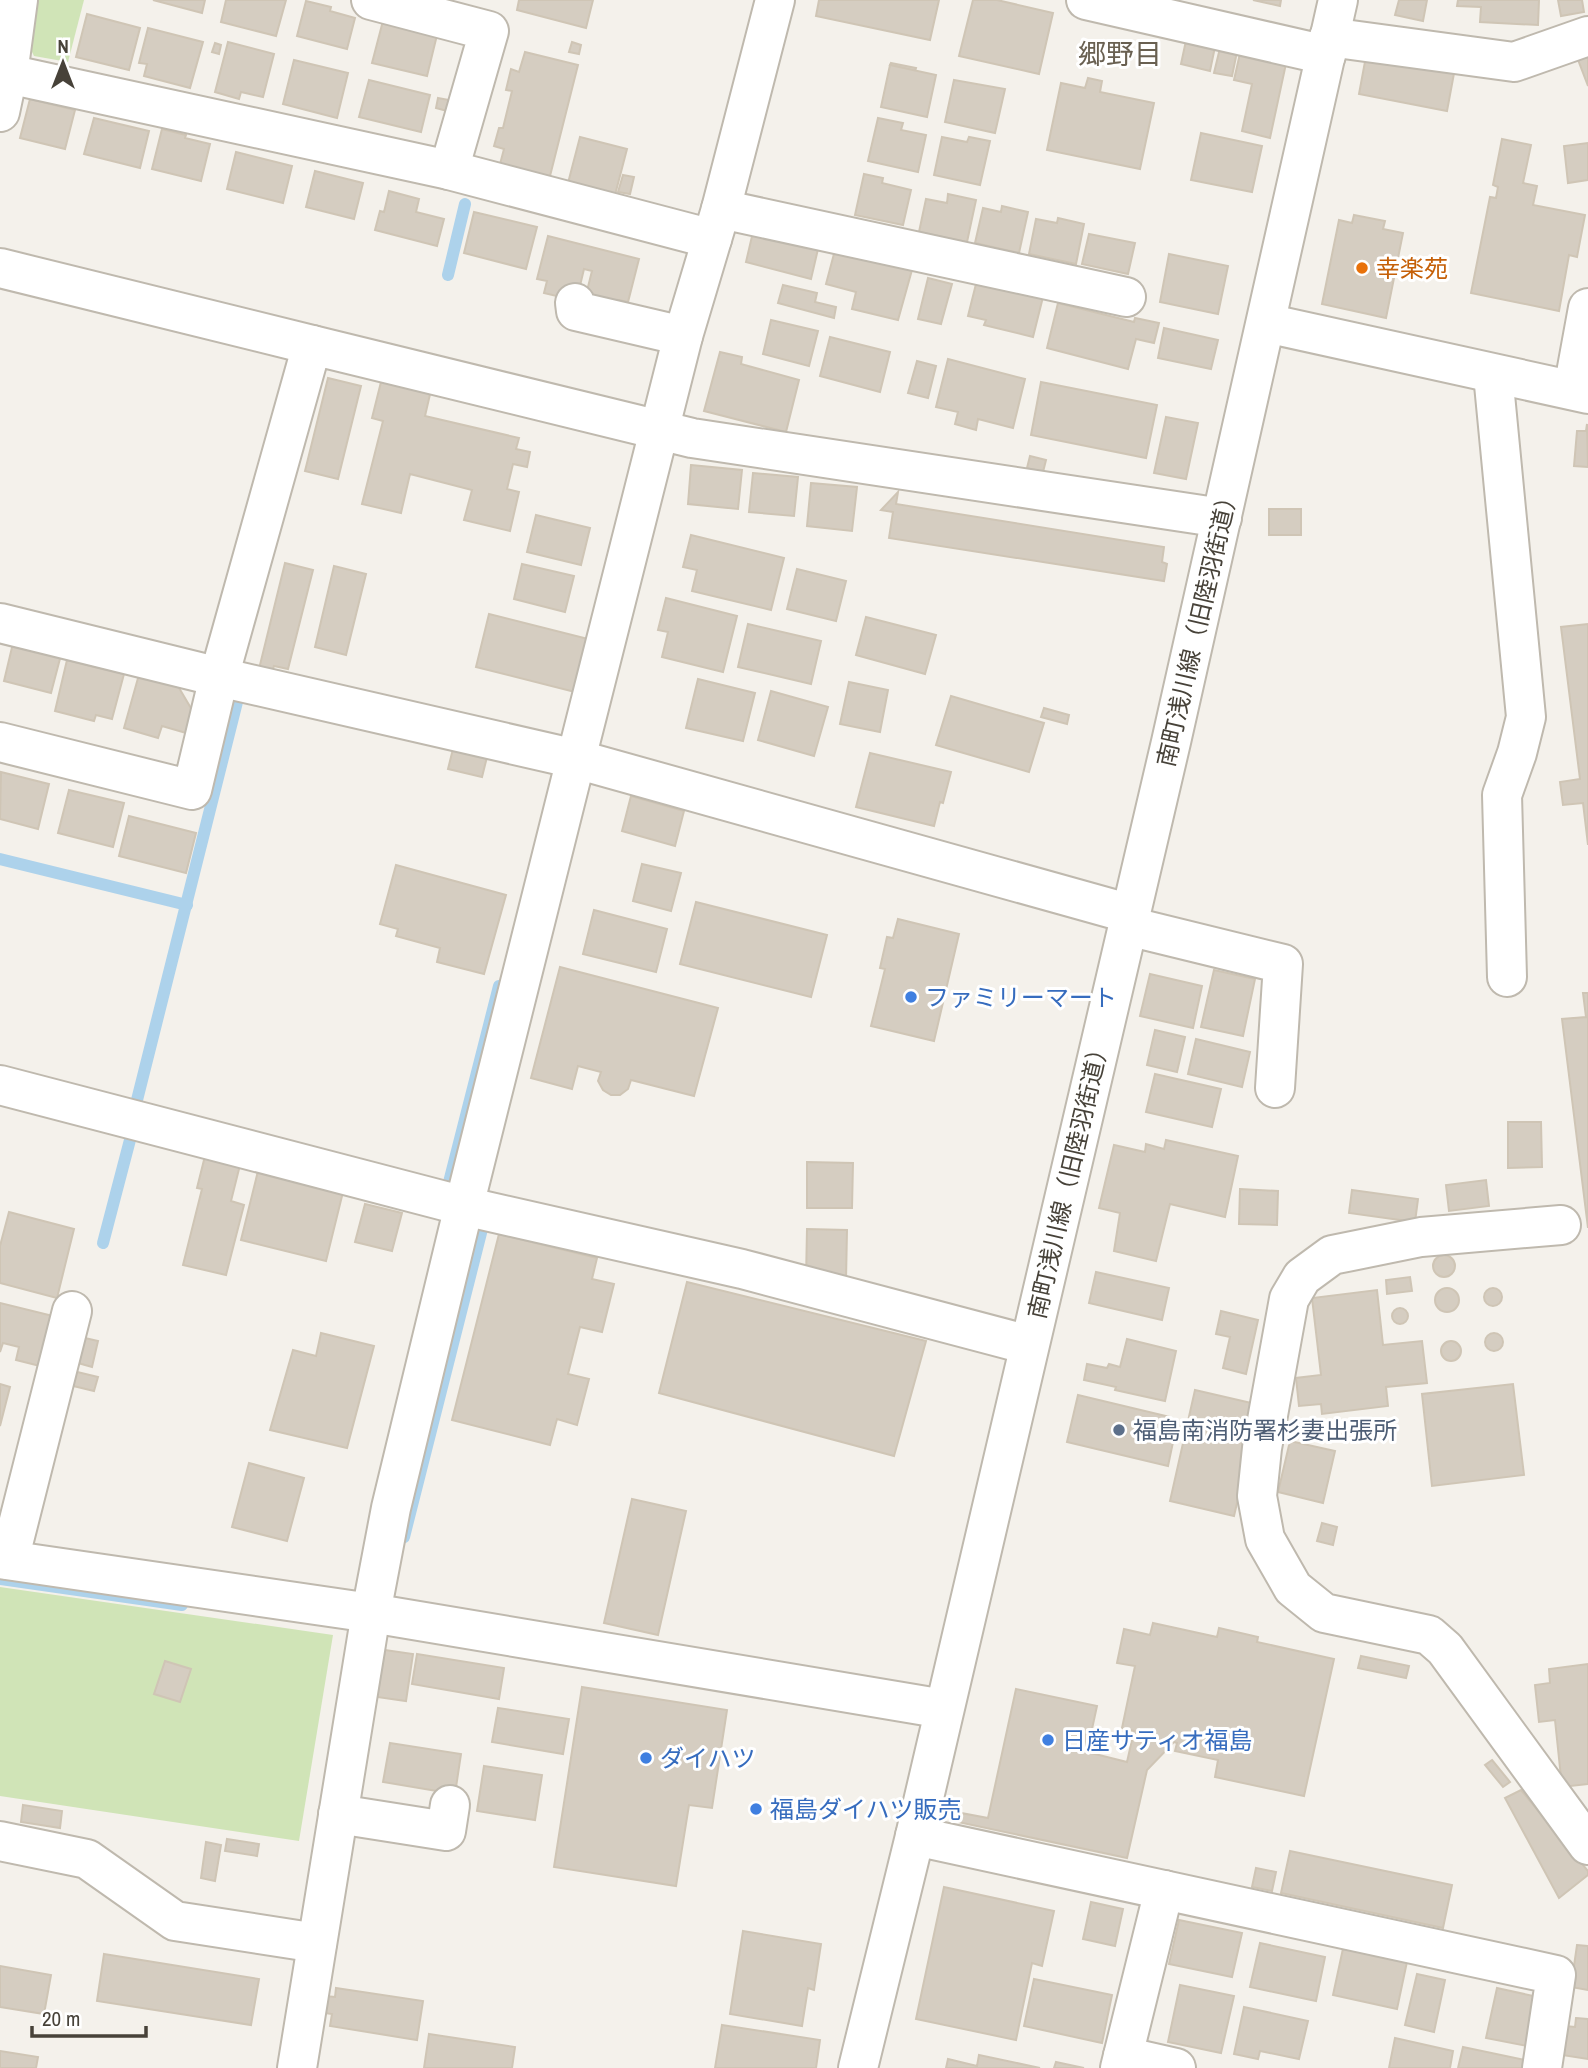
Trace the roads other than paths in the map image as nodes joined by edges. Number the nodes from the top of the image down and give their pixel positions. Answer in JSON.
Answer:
{"nodes":[{"id":1,"x":18,"y":0,"type":"edge"},
{"id":2,"x":371,"y":0,"type":"edge"},
{"id":3,"x":775,"y":0,"type":"edge"},
{"id":4,"x":1086,"y":0,"type":"edge"},
{"id":5,"x":1338,"y":0,"type":"edge"},
{"id":6,"x":1588,"y":36,"type":"edge"},
{"id":7,"x":1328,"y":46,"type":"junction"},
{"id":8,"x":8,"y":74,"type":"junction"},
{"id":9,"x":0,"y":112,"type":"edge"},
{"id":10,"x":449,"y":170,"type":"junction"},
{"id":11,"x":717,"y":224,"type":"junction"},
{"id":12,"x":0,"y":268,"type":"edge"},
{"id":13,"x":1126,"y":297,"type":"dead end"},
{"id":14,"x":575,"y":303,"type":"dead end"},
{"id":15,"x":1588,"y":308,"type":"edge"},
{"id":16,"x":1266,"y":323,"type":"junction"},
{"id":17,"x":683,"y":337,"type":"junction"},
{"id":18,"x":312,"y":345,"type":"junction"},
{"id":19,"x":1493,"y":374,"type":"junction"},
{"id":20,"x":1581,"y":392,"type":"edge"},
{"id":21,"x":659,"y":432,"type":"junction"},
{"id":22,"x":1222,"y":518,"type":"junction"},
{"id":23,"x":0,"y":623,"type":"edge"},
{"id":24,"x":219,"y":677,"type":"junction"},
{"id":25,"x":0,"y":742,"type":"edge"},
{"id":26,"x":576,"y":758,"type":"junction"},
{"id":27,"x":1129,"y":920,"type":"junction"},
{"id":28,"x":1507,"y":977,"type":"dead end"},
{"id":29,"x":0,"y":1084,"type":"edge"},
{"id":30,"x":1275,"y":1088,"type":"dead end"},
{"id":31,"x":464,"y":1206,"type":"junction"},
{"id":32,"x":1561,"y":1226,"type":"dead end"},
{"id":33,"x":72,"y":1311,"type":"dead end"},
{"id":34,"x":1029,"y":1345,"type":"junction"},
{"id":35,"x":4,"y":1560,"type":"edge"},
{"id":36,"x":371,"y":1613,"type":"junction"},
{"id":37,"x":944,"y":1709,"type":"junction"},
{"id":38,"x":450,"y":1805,"type":"dead end"},
{"id":39,"x":338,"y":1814,"type":"junction"},
{"id":40,"x":915,"y":1836,"type":"junction"},
{"id":41,"x":0,"y":1841,"type":"edge"},
{"id":42,"x":1588,"y":1845,"type":"edge"},
{"id":43,"x":1164,"y":1890,"type":"junction"},
{"id":44,"x":317,"y":1943,"type":"junction"},
{"id":45,"x":1122,"y":2062,"type":"edge"},
{"id":46,"x":297,"y":2068,"type":"edge"},
{"id":47,"x":858,"y":2068,"type":"edge"},
{"id":48,"x":1175,"y":2068,"type":"edge"},
{"id":49,"x":1542,"y":2068,"type":"edge"}],
"edges":[{"from":1,"to":8,"type":"street"},
{"from":2,"to":10,"type":"street"},
{"from":3,"to":11,"type":"street"},
{"from":4,"to":7,"type":"street"},
{"from":5,"to":7,"type":"street","name":"南町浅川線（旧陸羽街道）"},
{"from":6,"to":7,"type":"street"},
{"from":7,"to":16,"type":"street","name":"南町浅川線（旧陸羽街道）"},
{"from":8,"to":9,"type":"street"},
{"from":8,"to":10,"type":"street"},
{"from":10,"to":11,"type":"street"},
{"from":11,"to":13,"type":"street"},
{"from":11,"to":17,"type":"street"},
{"from":12,"to":18,"type":"street"},
{"from":14,"to":17,"type":"street"},
{"from":15,"to":20,"type":"street"},
{"from":16,"to":19,"type":"street"},
{"from":16,"to":22,"type":"street","name":"南町浅川線（旧陸羽街道）"},
{"from":17,"to":21,"type":"street"},
{"from":18,"to":21,"type":"street"},
{"from":18,"to":24,"type":"street"},
{"from":19,"to":20,"type":"street"},
{"from":19,"to":28,"type":"street"},
{"from":21,"to":22,"type":"street"},
{"from":21,"to":26,"type":"street"},
{"from":22,"to":27,"type":"street","name":"南町浅川線（旧陸羽街道）"},
{"from":23,"to":24,"type":"street"},
{"from":24,"to":25,"type":"street"},
{"from":24,"to":26,"type":"street"},
{"from":26,"to":27,"type":"street"},
{"from":26,"to":31,"type":"street"},
{"from":27,"to":30,"type":"street"},
{"from":27,"to":34,"type":"street","name":"南町浅川線（旧陸羽街道）"},
{"from":29,"to":31,"type":"street"},
{"from":31,"to":34,"type":"street"},
{"from":31,"to":36,"type":"street"},
{"from":32,"to":42,"type":"street"},
{"from":33,"to":35,"type":"street"},
{"from":34,"to":37,"type":"street","name":"南町浅川線（旧陸羽街道）"},
{"from":35,"to":36,"type":"street"},
{"from":36,"to":37,"type":"street"},
{"from":36,"to":39,"type":"street"},
{"from":37,"to":40,"type":"street","name":"南町浅川線（旧陸羽街道）"},
{"from":38,"to":39,"type":"street"},
{"from":39,"to":44,"type":"street"},
{"from":40,"to":43,"type":"street"},
{"from":40,"to":47,"type":"street","name":"南町浅川線（旧陸羽街道）"},
{"from":41,"to":44,"type":"street"},
{"from":43,"to":45,"type":"street"},
{"from":43,"to":49,"type":"street"},
{"from":44,"to":46,"type":"street"},
{"from":45,"to":48,"type":"street"}]}
